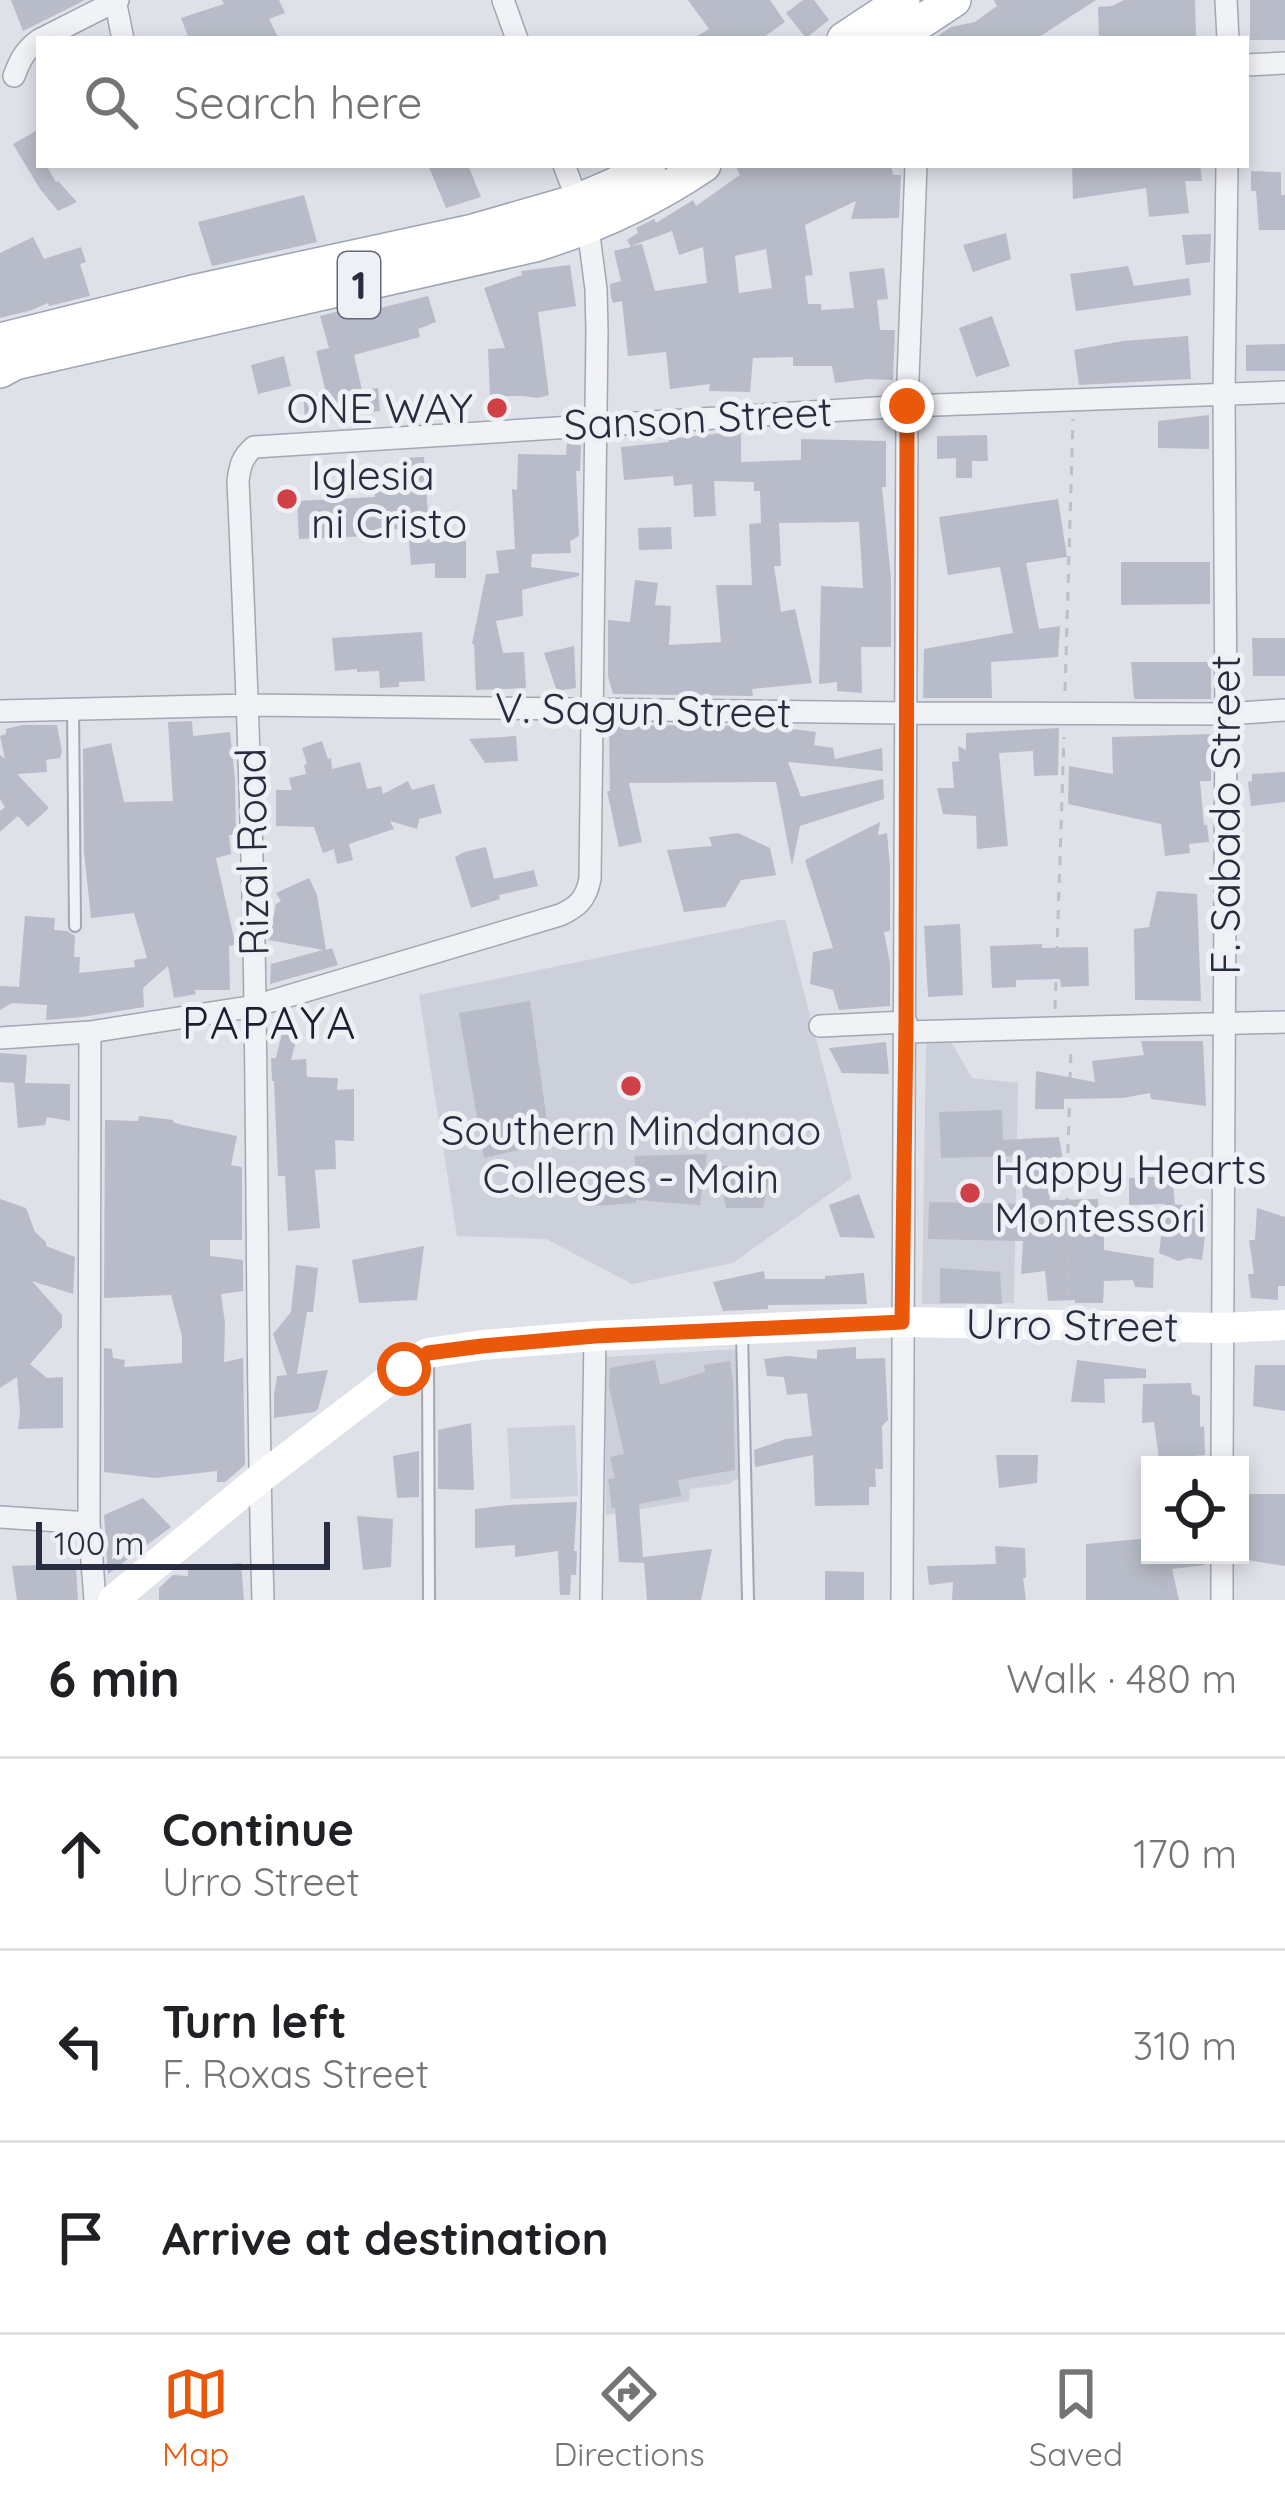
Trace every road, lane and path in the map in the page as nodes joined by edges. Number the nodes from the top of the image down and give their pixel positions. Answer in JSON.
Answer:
{"nodes":[{"id":1,"x":116,"y":0,"type":"edge"},
{"id":2,"x":503,"y":0,"type":"edge"},
{"id":3,"x":954,"y":0,"type":"edge"},
{"id":4,"x":1226,"y":0,"type":"edge"},
{"id":5,"x":895,"y":26,"type":"edge"},
{"id":6,"x":48,"y":36,"type":"edge"},
{"id":7,"x":122,"y":36,"type":"edge"},
{"id":8,"x":516,"y":36,"type":"edge"},
{"id":9,"x":856,"y":36,"type":"edge"},
{"id":10,"x":1228,"y":36,"type":"edge"},
{"id":11,"x":36,"y":43,"type":"edge"},
{"id":12,"x":1285,"y":63,"type":"edge"},
{"id":13,"x":1249,"y":65,"type":"edge"},
{"id":14,"x":14,"y":76,"type":"dead end"},
{"id":15,"x":565,"y":168,"type":"edge"},
{"id":16,"x":644,"y":168,"type":"edge"},
{"id":17,"x":699,"y":168,"type":"edge"},
{"id":18,"x":916,"y":168,"type":"edge"},
{"id":19,"x":1227,"y":168,"type":"edge"},
{"id":20,"x":582,"y":215,"type":"junction"},
{"id":21,"x":200,"y":305,"type":"junction"},
{"id":22,"x":0,"y":340,"type":"edge"},
{"id":23,"x":0,"y":371,"type":"edge"},
{"id":24,"x":1285,"y":392,"type":"edge"},
{"id":25,"x":1224,"y":395,"type":"junction"},
{"id":26,"x":907,"y":406,"type":"junction"},
{"id":27,"x":596,"y":424,"type":"junction"},
{"id":28,"x":254,"y":447,"type":"joint"},
{"id":29,"x":249,"y":705,"type":"junction"},
{"id":30,"x":73,"y":709,"type":"junction"},
{"id":31,"x":590,"y":710,"type":"junction"},
{"id":32,"x":1285,"y":710,"type":"edge"},
{"id":33,"x":0,"y":711,"type":"edge"},
{"id":34,"x":906,"y":713,"type":"junction"},
{"id":35,"x":1226,"y":714,"type":"junction"},
{"id":36,"x":75,"y":926,"type":"dead end"},
{"id":37,"x":255,"y":1006,"type":"junction"},
{"id":38,"x":1285,"y":1022,"type":"edge"},
{"id":39,"x":1224,"y":1025,"type":"junction"},
{"id":40,"x":820,"y":1026,"type":"dead end"},
{"id":41,"x":906,"y":1027,"type":"junction"},
{"id":42,"x":1072,"y":1029,"type":"junction"},
{"id":43,"x":91,"y":1032,"type":"junction"},
{"id":44,"x":0,"y":1038,"type":"edge"},
{"id":45,"x":902,"y":1322,"type":"junction"},
{"id":46,"x":1069,"y":1325,"type":"junction"},
{"id":47,"x":1285,"y":1325,"type":"edge"},
{"id":48,"x":1223,"y":1328,"type":"junction"},
{"id":49,"x":742,"y":1329,"type":"junction"},
{"id":50,"x":595,"y":1336,"type":"junction"},
{"id":51,"x":428,"y":1353,"type":"junction"},
{"id":52,"x":1222,"y":1456,"type":"edge"},
{"id":53,"x":259,"y":1479,"type":"junction"},
{"id":54,"x":0,"y":1517,"type":"edge"},
{"id":55,"x":89,"y":1523,"type":"junction"},
{"id":56,"x":1222,"y":1564,"type":"edge"},
{"id":57,"x":95,"y":1600,"type":"edge"},
{"id":58,"x":113,"y":1600,"type":"edge"},
{"id":59,"x":263,"y":1600,"type":"edge"},
{"id":60,"x":428,"y":1600,"type":"edge"},
{"id":61,"x":591,"y":1600,"type":"edge"},
{"id":62,"x":748,"y":1600,"type":"edge"},
{"id":63,"x":902,"y":1600,"type":"edge"},
{"id":64,"x":1222,"y":1600,"type":"edge"}],
"edges":[{"from":1,"to":6,"type":"street"},
{"from":1,"to":7,"type":"street"},
{"from":2,"to":8,"type":"street"},
{"from":3,"to":5,"type":"main road"},
{"from":4,"to":10,"type":"street"},
{"from":5,"to":9,"type":"main road"},
{"from":11,"to":14,"type":"street"},
{"from":12,"to":13,"type":"street"},
{"from":15,"to":20,"type":"street"},
{"from":16,"to":20,"type":"main road","number":"1"},
{"from":17,"to":20,"type":"main road","number":"1"},
{"from":18,"to":26,"type":"street"},
{"from":19,"to":25,"type":"street","name":"F. Sabado Street"},
{"from":20,"to":21,"type":"main road","number":"1"},
{"from":20,"to":27,"type":"street"},
{"from":21,"to":22,"type":"main road","number":"1"},
{"from":21,"to":23,"type":"main road","number":"1"},
{"from":24,"to":25,"type":"street","name":"Sanson Street"},
{"from":25,"to":26,"type":"street","name":"Sanson Street"},
{"from":25,"to":35,"type":"street","name":"F. Sabado Street"},
{"from":26,"to":27,"type":"street","name":"Sanson Street"},
{"from":26,"to":34,"type":"street"},
{"from":27,"to":28,"type":"street","name":"Sanson Street"},
{"from":27,"to":31,"type":"street"},
{"from":28,"to":29,"type":"street","name":"Rizal Road"},
{"from":29,"to":30,"type":"street","name":"V. Sagun Street"},
{"from":29,"to":31,"type":"street","name":"V. Sagun Street"},
{"from":29,"to":37,"type":"street","name":"Rizal Road"},
{"from":30,"to":33,"type":"street","name":"V. Sagun Street"},
{"from":30,"to":36,"type":"lane"},
{"from":31,"to":34,"type":"street","name":"V. Sagun Street"},
{"from":31,"to":37,"type":"street"},
{"from":32,"to":35,"type":"street","name":"V. Sagun Street"},
{"from":34,"to":35,"type":"street","name":"V. Sagun Street"},
{"from":34,"to":41,"type":"street"},
{"from":35,"to":39,"type":"street","name":"F. Sabado Street"},
{"from":37,"to":43,"type":"street"},
{"from":37,"to":53,"type":"street","name":"Rizal Road"},
{"from":38,"to":39,"type":"street"},
{"from":39,"to":42,"type":"street"},
{"from":39,"to":48,"type":"street","name":"F. Sabado Street"},
{"from":40,"to":41,"type":"street"},
{"from":41,"to":42,"type":"street"},
{"from":41,"to":45,"type":"street"},
{"from":42,"to":46,"type":"path"},
{"from":43,"to":44,"type":"street"},
{"from":43,"to":55,"type":"street"},
{"from":45,"to":46,"type":"street","name":"Urro Street"},
{"from":45,"to":49,"type":"street","name":"Urro Street"},
{"from":45,"to":63,"type":"street"},
{"from":46,"to":48,"type":"street","name":"Urro Street"},
{"from":47,"to":48,"type":"street","name":"Urro Street"},
{"from":48,"to":52,"type":"street","name":"F. Sabado Street"},
{"from":49,"to":50,"type":"street","name":"Urro Street"},
{"from":49,"to":62,"type":"lane"},
{"from":50,"to":51,"type":"street","name":"Urro Street"},
{"from":50,"to":61,"type":"street"},
{"from":51,"to":53,"type":"street"},
{"from":51,"to":60,"type":"lane"},
{"from":53,"to":58,"type":"street"},
{"from":53,"to":59,"type":"street","name":"Rizal Road"},
{"from":54,"to":55,"type":"street"},
{"from":55,"to":57,"type":"street"},
{"from":56,"to":64,"type":"street"}]}
